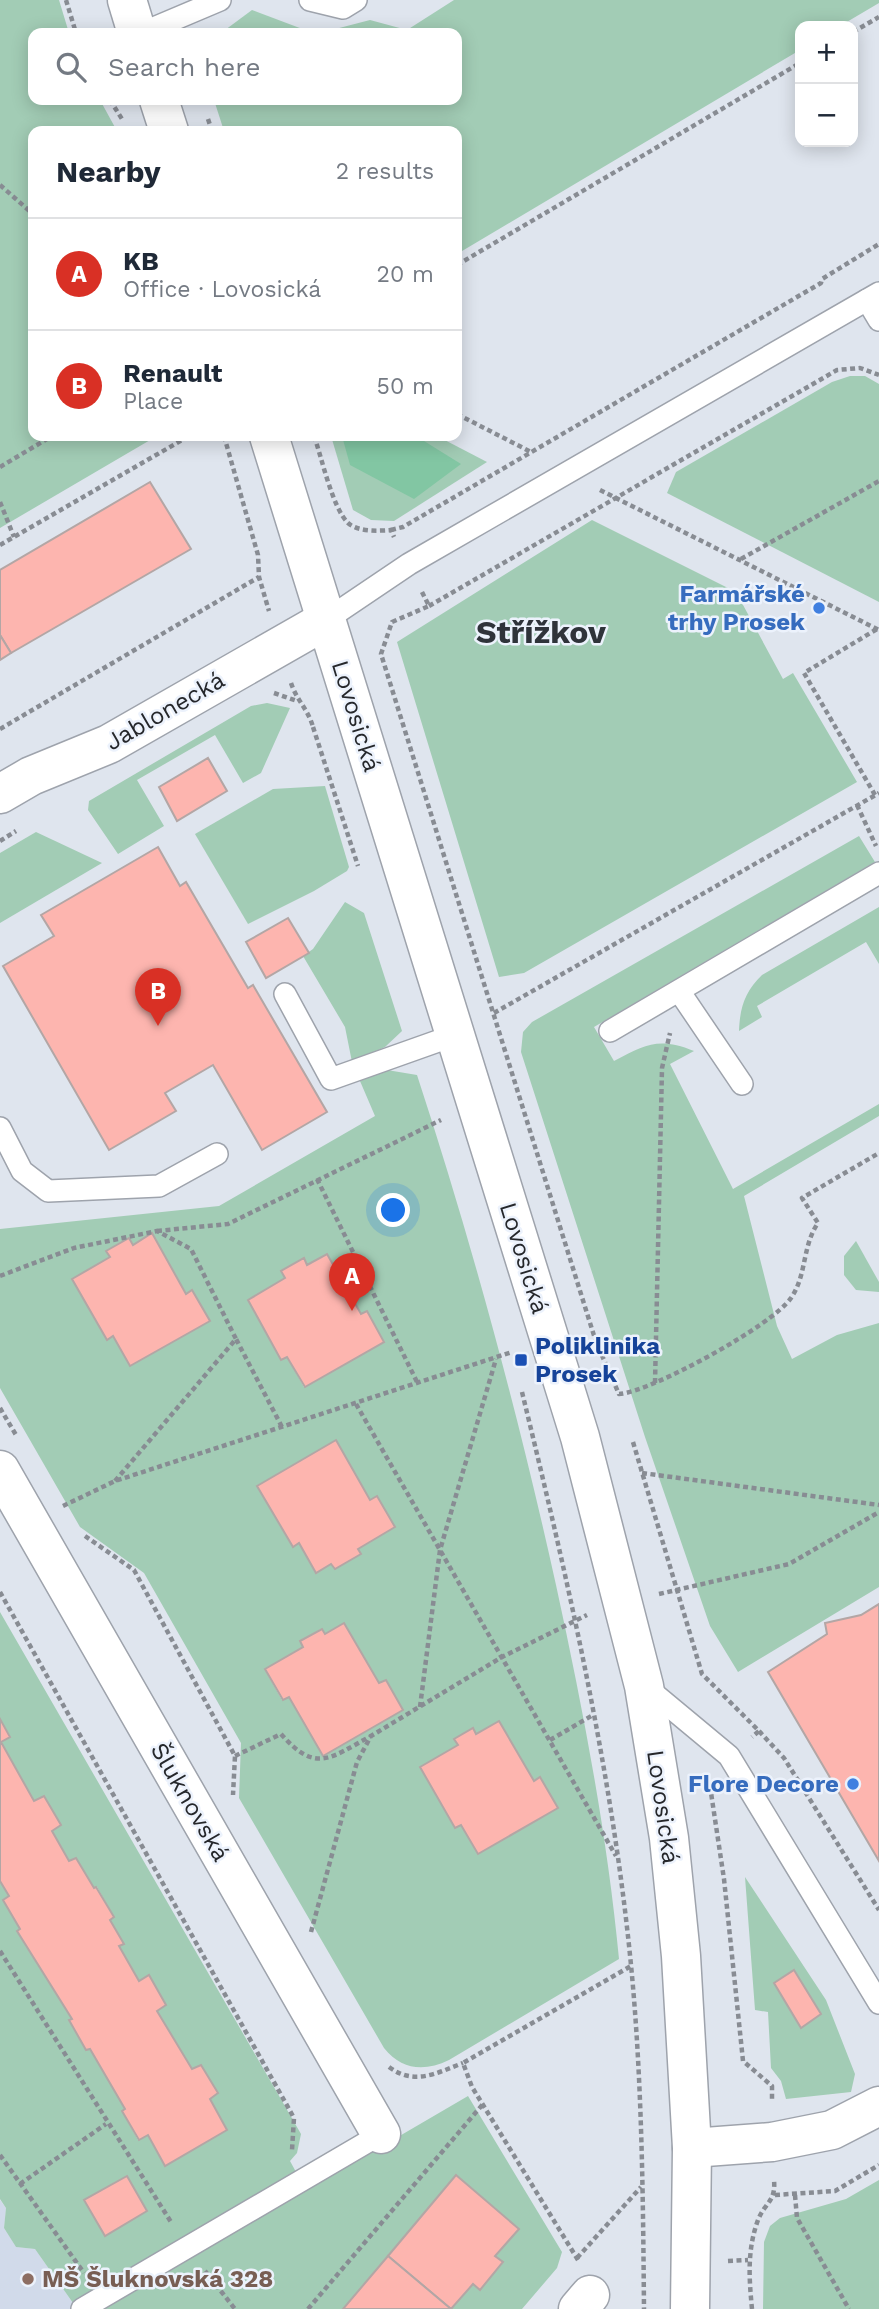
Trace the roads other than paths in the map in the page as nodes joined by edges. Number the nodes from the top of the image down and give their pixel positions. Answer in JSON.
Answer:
{"nodes":[{"id":1,"x":127,"y":0,"type":"edge"},
{"id":2,"x":219,"y":0,"type":"edge"},
{"id":3,"x":310,"y":0,"type":"edge"},
{"id":4,"x":356,"y":0,"type":"edge"},
{"id":5,"x":137,"y":28,"type":"edge"},
{"id":6,"x":151,"y":28,"type":"edge"},
{"id":7,"x":161,"y":105,"type":"edge"},
{"id":8,"x":167,"y":126,"type":"edge"},
{"id":9,"x":873,"y":296,"type":"edge"},
{"id":10,"x":879,"y":320,"type":"edge"},
{"id":11,"x":271,"y":441,"type":"edge"},
{"id":12,"x":326,"y":620,"type":"junction"},
{"id":13,"x":0,"y":794,"type":"edge"},
{"id":14,"x":879,"y":873,"type":"edge"},
{"id":15,"x":680,"y":991,"type":"junction"},
{"id":16,"x":285,"y":994,"type":"dead end"},
{"id":17,"x":610,"y":1031,"type":"dead end"},
{"id":18,"x":455,"y":1035,"type":"junction"},
{"id":19,"x":742,"y":1084,"type":"dead end"},
{"id":20,"x":0,"y":1128,"type":"edge"},
{"id":21,"x":217,"y":1154,"type":"dead end"},
{"id":22,"x":0,"y":1470,"type":"edge"},
{"id":23,"x":644,"y":1686,"type":"junction"},
{"id":24,"x":879,"y":2003,"type":"edge"},
{"id":25,"x":879,"y":2106,"type":"edge"},
{"id":26,"x":381,"y":2134,"type":"joint"},
{"id":27,"x":692,"y":2148,"type":"junction"},
{"id":28,"x":91,"y":2303,"type":"edge"},
{"id":29,"x":690,"y":2309,"type":"edge"}],
"edges":[{"from":1,"to":5,"type":"street"},
{"from":2,"to":6,"type":"lane"},
{"from":3,"to":4,"type":"lane"},
{"from":7,"to":8,"type":"street"},
{"from":9,"to":10,"type":"lane"},
{"from":9,"to":12,"type":"lane"},
{"from":11,"to":12,"type":"street","name":"Lovosická"},
{"from":12,"to":13,"type":"street","name":"Jablonecká"},
{"from":12,"to":18,"type":"street","name":"Lovosická"},
{"from":14,"to":15,"type":"lane"},
{"from":15,"to":17,"type":"lane"},
{"from":15,"to":19,"type":"lane"},
{"from":16,"to":18,"type":"lane"},
{"from":18,"to":23,"type":"street","name":"Lovosická"},
{"from":20,"to":21,"type":"lane"},
{"from":22,"to":26,"type":"street","name":"Šluknovská"},
{"from":23,"to":24,"type":"lane"},
{"from":23,"to":27,"type":"street","name":"Lovosická"},
{"from":25,"to":27,"type":"street"},
{"from":26,"to":28,"type":"lane"},
{"from":27,"to":29,"type":"street","name":"Lovosická"}]}
